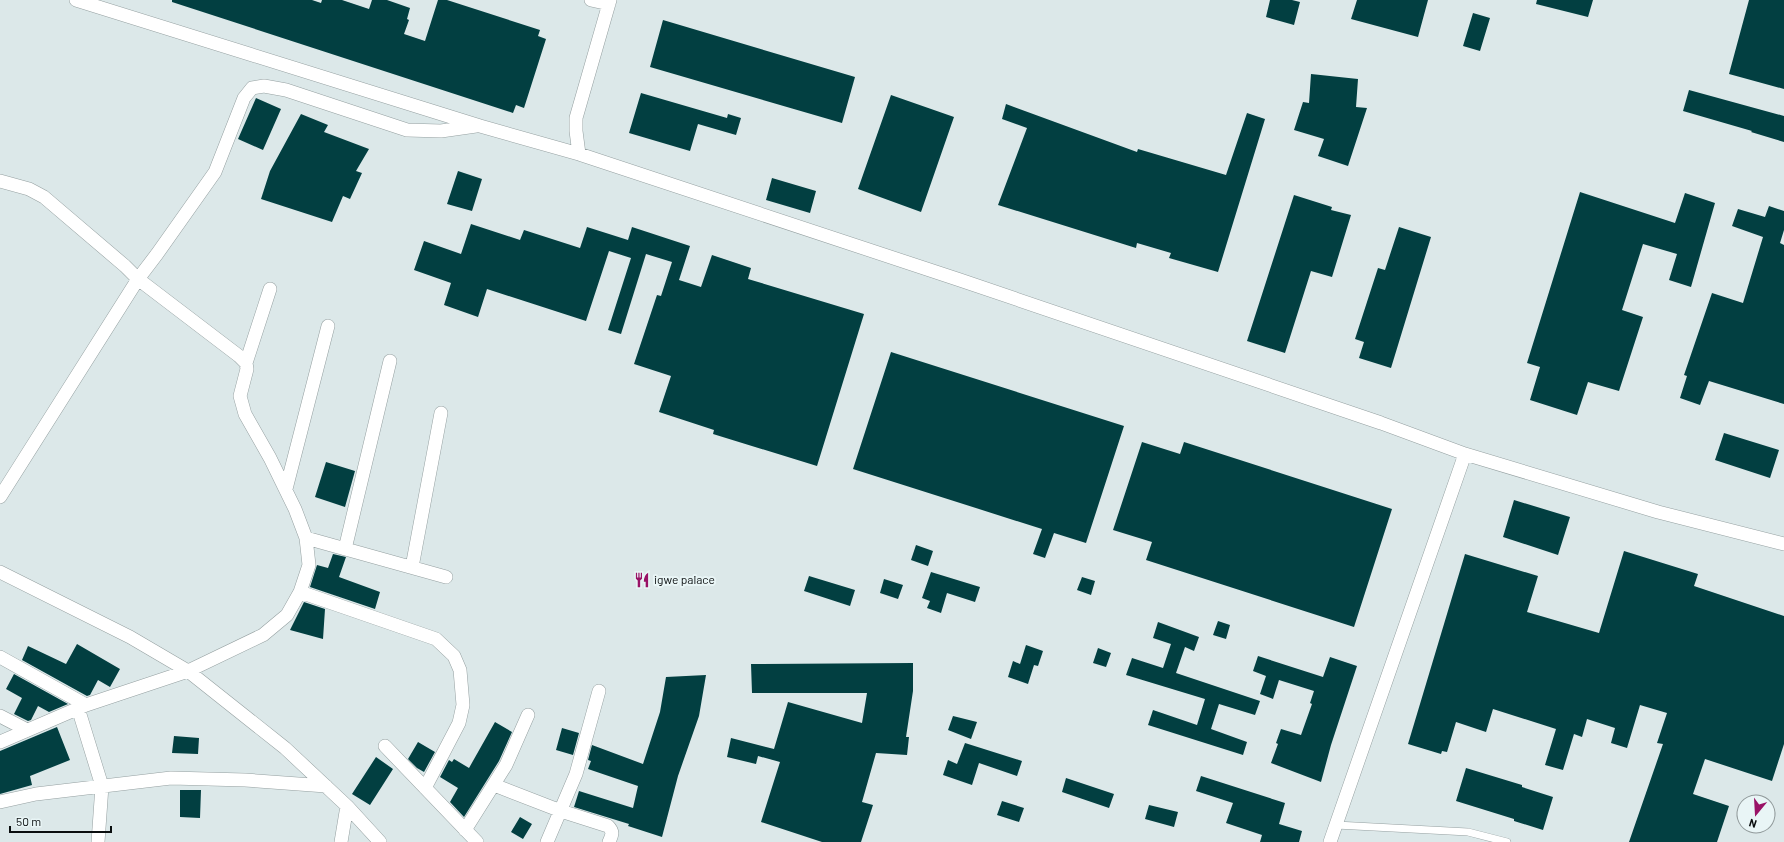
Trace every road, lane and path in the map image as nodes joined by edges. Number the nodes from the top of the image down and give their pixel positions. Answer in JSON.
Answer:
{"nodes":[{"id":1,"x":76,"y":0,"type":"edge"},
{"id":2,"x":591,"y":0,"type":"edge"},
{"id":3,"x":609,"y":2,"type":"edge"},
{"id":4,"x":480,"y":126,"type":"junction"},
{"id":5,"x":579,"y":154,"type":"junction"},
{"id":6,"x":0,"y":181,"type":"edge"},
{"id":7,"x":138,"y":279,"type":"junction"},
{"id":8,"x":270,"y":289,"type":"dead end"},
{"id":9,"x":328,"y":326,"type":"dead end"},
{"id":10,"x":390,"y":360,"type":"dead end"},
{"id":11,"x":246,"y":363,"type":"junction"},
{"id":12,"x":441,"y":413,"type":"dead end"},
{"id":13,"x":1465,"y":454,"type":"junction"},
{"id":14,"x":286,"y":489,"type":"junction"},
{"id":15,"x":0,"y":497,"type":"edge"},
{"id":16,"x":306,"y":538,"type":"junction"},
{"id":17,"x":1784,"y":544,"type":"edge"},
{"id":18,"x":345,"y":549,"type":"junction"},
{"id":19,"x":412,"y":567,"type":"junction"},
{"id":20,"x":0,"y":572,"type":"edge"},
{"id":21,"x":446,"y":577,"type":"dead end"},
{"id":22,"x":300,"y":592,"type":"junction"},
{"id":23,"x":0,"y":658,"type":"edge"},
{"id":24,"x":188,"y":671,"type":"junction"},
{"id":25,"x":599,"y":691,"type":"dead end"},
{"id":26,"x":82,"y":706,"type":"junction"},
{"id":27,"x":528,"y":715,"type":"dead end"},
{"id":28,"x":0,"y":716,"type":"edge"},
{"id":29,"x":27,"y":730,"type":"junction"},
{"id":30,"x":0,"y":742,"type":"edge"},
{"id":31,"x":385,"y":746,"type":"dead end"},
{"id":32,"x":494,"y":785,"type":"junction"},
{"id":33,"x":102,"y":786,"type":"junction"},
{"id":34,"x":326,"y":786,"type":"junction"},
{"id":35,"x":425,"y":788,"type":"junction"},
{"id":36,"x":0,"y":802,"type":"edge"},
{"id":37,"x":347,"y":806,"type":"junction"},
{"id":38,"x":561,"y":812,"type":"junction"},
{"id":39,"x":1336,"y":825,"type":"junction"},
{"id":40,"x":465,"y":830,"type":"junction"},
{"id":41,"x":98,"y":842,"type":"edge"},
{"id":42,"x":341,"y":842,"type":"edge"},
{"id":43,"x":380,"y":842,"type":"edge"},
{"id":44,"x":477,"y":842,"type":"edge"},
{"id":45,"x":547,"y":842,"type":"edge"},
{"id":46,"x":608,"y":842,"type":"edge"},
{"id":47,"x":1330,"y":842,"type":"edge"},
{"id":48,"x":1507,"y":842,"type":"edge"}],
"edges":[{"from":1,"to":4,"type":"street"},
{"from":2,"to":3,"type":"street"},
{"from":3,"to":5,"type":"street"},
{"from":4,"to":5,"type":"street"},
{"from":4,"to":7,"type":"street"},
{"from":5,"to":13,"type":"street"},
{"from":6,"to":7,"type":"street"},
{"from":7,"to":11,"type":"street"},
{"from":7,"to":15,"type":"street"},
{"from":8,"to":11,"type":"street"},
{"from":9,"to":14,"type":"street"},
{"from":10,"to":18,"type":"street"},
{"from":11,"to":14,"type":"street"},
{"from":12,"to":19,"type":"street"},
{"from":13,"to":17,"type":"street"},
{"from":13,"to":39,"type":"street"},
{"from":14,"to":16,"type":"street"},
{"from":16,"to":18,"type":"street"},
{"from":16,"to":22,"type":"street"},
{"from":18,"to":19,"type":"street"},
{"from":19,"to":21,"type":"street"},
{"from":20,"to":24,"type":"street"},
{"from":22,"to":24,"type":"street"},
{"from":22,"to":35,"type":"street"},
{"from":23,"to":26,"type":"street"},
{"from":24,"to":26,"type":"street"},
{"from":24,"to":34,"type":"street"},
{"from":25,"to":38,"type":"street"},
{"from":26,"to":29,"type":"street"},
{"from":26,"to":33,"type":"street"},
{"from":27,"to":32,"type":"street"},
{"from":28,"to":29,"type":"street"},
{"from":29,"to":30,"type":"street"},
{"from":31,"to":35,"type":"street"},
{"from":32,"to":38,"type":"street"},
{"from":32,"to":40,"type":"street"},
{"from":33,"to":34,"type":"street"},
{"from":33,"to":36,"type":"street"},
{"from":33,"to":41,"type":"street"},
{"from":34,"to":37,"type":"street"},
{"from":35,"to":40,"type":"street"},
{"from":37,"to":42,"type":"street"},
{"from":37,"to":43,"type":"street"},
{"from":38,"to":45,"type":"street"},
{"from":38,"to":46,"type":"street"},
{"from":39,"to":47,"type":"street"},
{"from":39,"to":48,"type":"lane"},
{"from":40,"to":44,"type":"street"}]}
